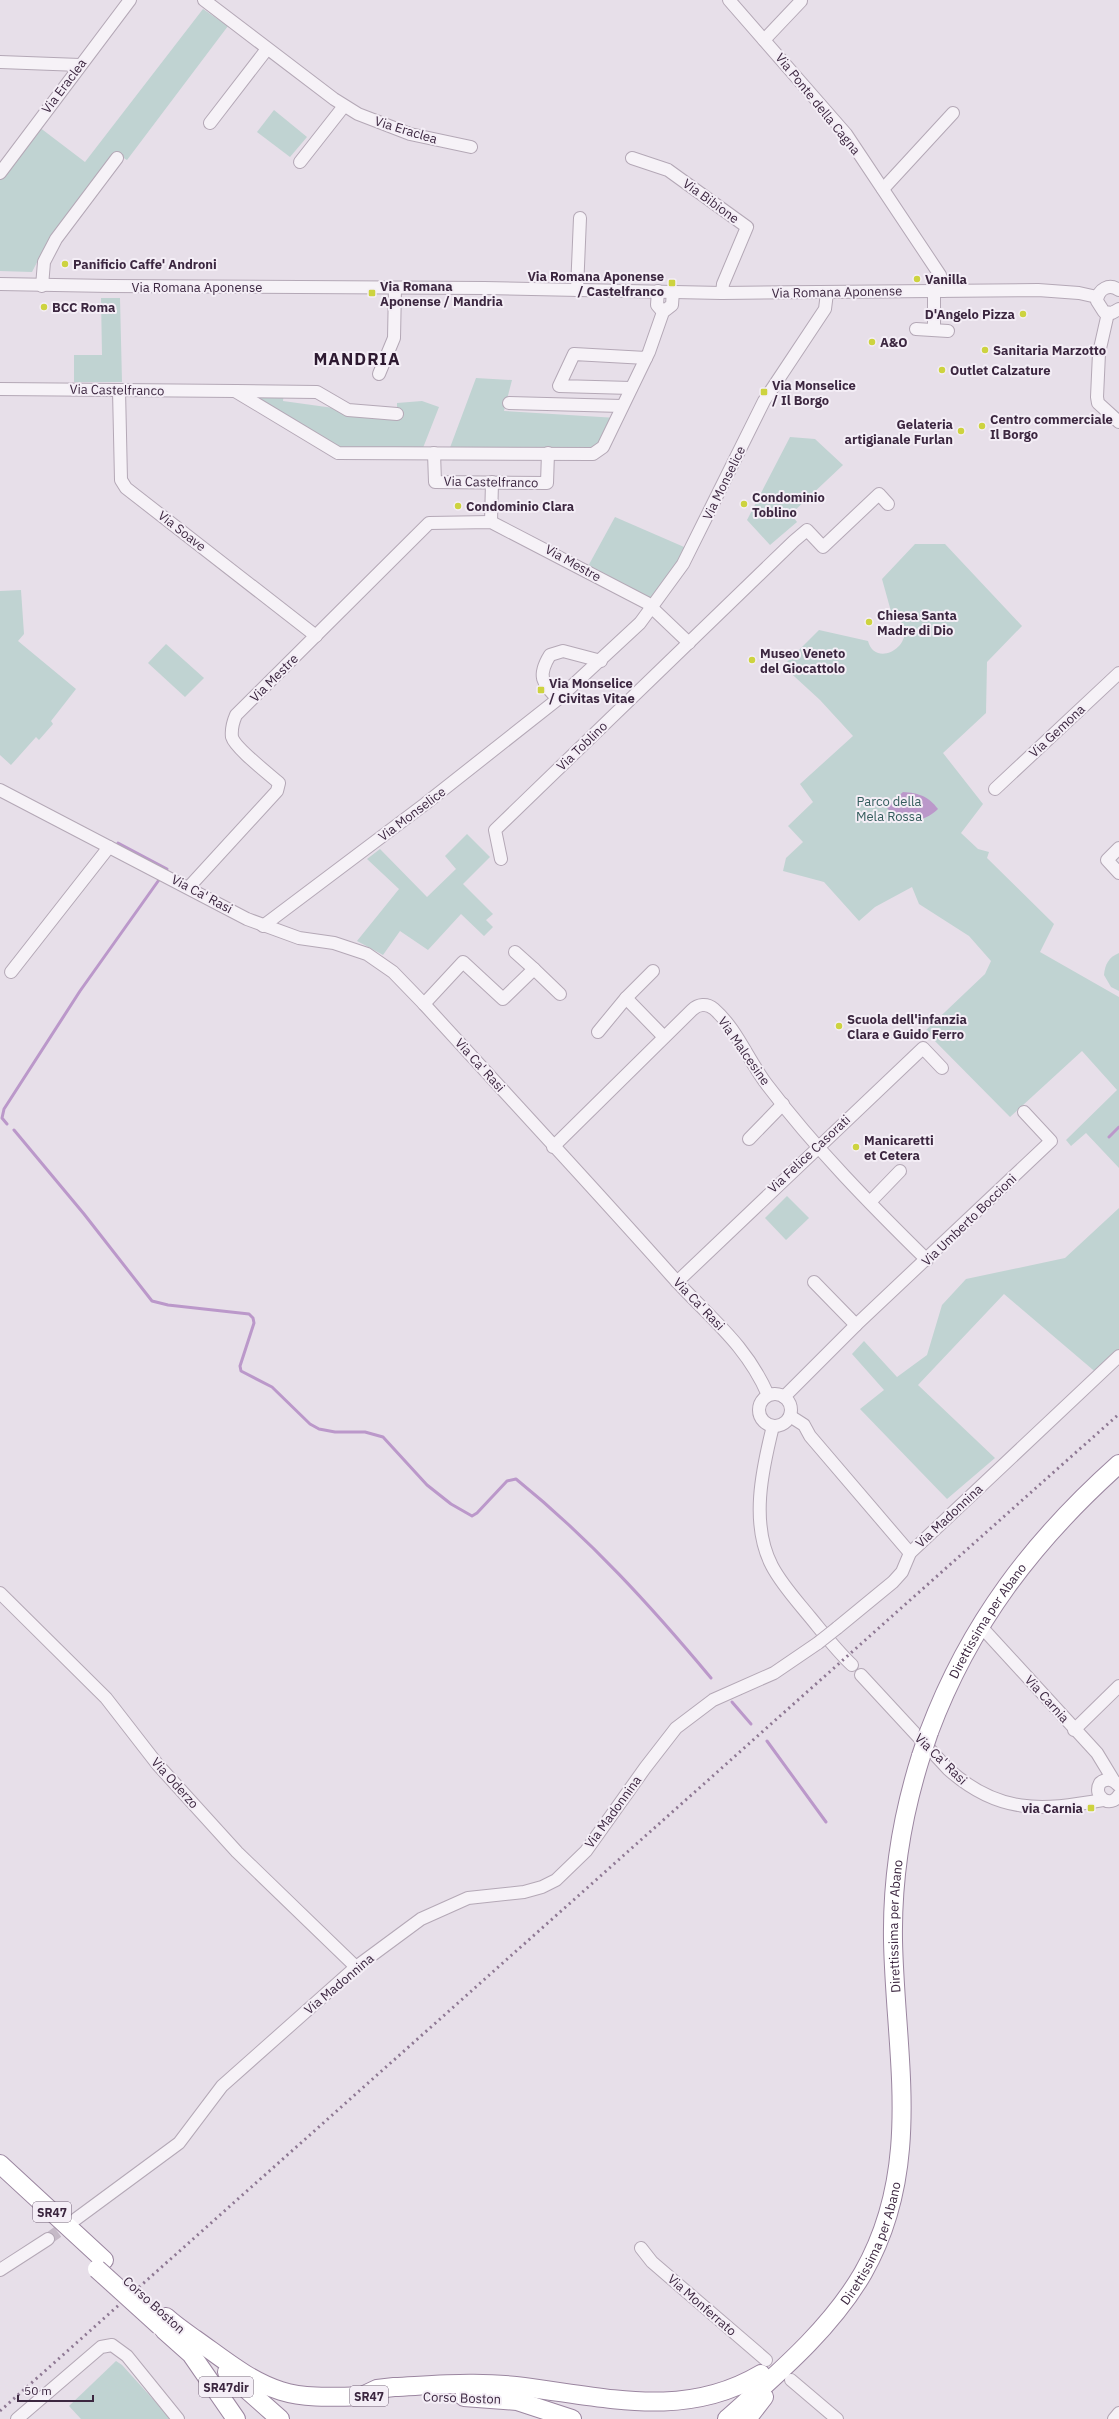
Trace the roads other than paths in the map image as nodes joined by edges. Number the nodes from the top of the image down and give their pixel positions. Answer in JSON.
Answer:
{"nodes":[{"id":1,"x":130,"y":0,"type":"edge"},
{"id":2,"x":204,"y":0,"type":"edge"},
{"id":3,"x":729,"y":0,"type":"edge"},
{"id":4,"x":801,"y":1,"type":"dead end"},
{"id":5,"x":764,"y":40,"type":"junction"},
{"id":6,"x":267,"y":50,"type":"junction"},
{"id":7,"x":0,"y":62,"type":"edge"},
{"id":8,"x":80,"y":65,"type":"junction"},
{"id":9,"x":344,"y":106,"type":"junction"},
{"id":10,"x":953,"y":113,"type":"dead end"},
{"id":11,"x":210,"y":123,"type":"dead end"},
{"id":12,"x":471,"y":147,"type":"dead end"},
{"id":13,"x":117,"y":158,"type":"dead end"},
{"id":14,"x":632,"y":158,"type":"dead end"},
{"id":15,"x":300,"y":162,"type":"dead end"},
{"id":16,"x":0,"y":173,"type":"edge"},
{"id":17,"x":883,"y":189,"type":"junction"},
{"id":18,"x":580,"y":218,"type":"dead end"},
{"id":19,"x":0,"y":284,"type":"edge"},
{"id":20,"x":42,"y":286,"type":"junction"},
{"id":21,"x":395,"y":288,"type":"junction"},
{"id":22,"x":577,"y":290,"type":"junction"},
{"id":23,"x":1119,"y":290,"type":"edge"},
{"id":24,"x":658,"y":291,"type":"junction"},
{"id":25,"x":673,"y":291,"type":"junction"},
{"id":26,"x":939,"y":291,"type":"junction"},
{"id":27,"x":722,"y":293,"type":"junction"},
{"id":28,"x":827,"y":293,"type":"junction"},
{"id":29,"x":1097,"y":297,"type":"junction"},
{"id":30,"x":1113,"y":311,"type":"edge"},
{"id":31,"x":663,"y":312,"type":"junction"},
{"id":32,"x":916,"y":329,"type":"dead end"},
{"id":33,"x":934,"y":330,"type":"junction"},
{"id":34,"x":948,"y":331,"type":"dead end"},
{"id":35,"x":646,"y":358,"type":"junction"},
{"id":36,"x":379,"y":374,"type":"dead end"},
{"id":37,"x":559,"y":386,"type":"junction"},
{"id":38,"x":631,"y":388,"type":"junction"},
{"id":39,"x":0,"y":389,"type":"edge"},
{"id":40,"x":119,"y":390,"type":"junction"},
{"id":41,"x":235,"y":391,"type":"junction"},
{"id":42,"x":509,"y":403,"type":"dead end"},
{"id":43,"x":552,"y":404,"type":"junction"},
{"id":44,"x":622,"y":406,"type":"junction"},
{"id":45,"x":397,"y":414,"type":"dead end"},
{"id":46,"x":1119,"y":422,"type":"edge"},
{"id":47,"x":434,"y":453,"type":"junction"},
{"id":48,"x":548,"y":453,"type":"junction"},
{"id":49,"x":492,"y":482,"type":"junction"},
{"id":50,"x":888,"y":504,"type":"dead end"},
{"id":51,"x":491,"y":522,"type":"junction"},
{"id":52,"x":653,"y":608,"type":"junction"},
{"id":53,"x":316,"y":636,"type":"junction"},
{"id":54,"x":689,"y":643,"type":"junction"},
{"id":55,"x":601,"y":661,"type":"junction"},
{"id":56,"x":1119,"y":673,"type":"edge"},
{"id":57,"x":558,"y":699,"type":"junction"},
{"id":58,"x":995,"y":789,"type":"dead end"},
{"id":59,"x":0,"y":790,"type":"edge"},
{"id":60,"x":109,"y":847,"type":"junction"},
{"id":61,"x":1119,"y":848,"type":"edge"},
{"id":62,"x":501,"y":859,"type":"dead end"},
{"id":63,"x":1119,"y":873,"type":"edge"},
{"id":64,"x":189,"y":887,"type":"junction"},
{"id":65,"x":263,"y":926,"type":"junction"},
{"id":66,"x":515,"y":952,"type":"dead end"},
{"id":67,"x":534,"y":969,"type":"junction"},
{"id":68,"x":653,"y":971,"type":"dead end"},
{"id":69,"x":11,"y":972,"type":"dead end"},
{"id":70,"x":560,"y":994,"type":"dead end"},
{"id":71,"x":626,"y":998,"type":"junction"},
{"id":72,"x":424,"y":1004,"type":"junction"},
{"id":73,"x":598,"y":1032,"type":"dead end"},
{"id":74,"x":664,"y":1037,"type":"junction"},
{"id":75,"x":942,"y":1068,"type":"dead end"},
{"id":76,"x":783,"y":1104,"type":"junction"},
{"id":77,"x":1024,"y":1112,"type":"dead end"},
{"id":78,"x":749,"y":1139,"type":"dead end"},
{"id":79,"x":818,"y":1145,"type":"junction"},
{"id":80,"x":553,"y":1147,"type":"junction"},
{"id":81,"x":900,"y":1171,"type":"dead end"},
{"id":82,"x":870,"y":1202,"type":"junction"},
{"id":83,"x":927,"y":1260,"type":"junction"},
{"id":84,"x":676,"y":1282,"type":"junction"},
{"id":85,"x":814,"y":1282,"type":"dead end"},
{"id":86,"x":856,"y":1325,"type":"junction"},
{"id":87,"x":1119,"y":1356,"type":"edge"},
{"id":88,"x":768,"y":1395,"type":"junction"},
{"id":89,"x":784,"y":1396,"type":"junction"},
{"id":90,"x":790,"y":1416,"type":"junction"},
{"id":91,"x":773,"y":1426,"type":"junction"},
{"id":92,"x":1119,"y":1464,"type":"edge"},
{"id":93,"x":910,"y":1553,"type":"junction"},
{"id":94,"x":0,"y":1593,"type":"edge"},
{"id":95,"x":986,"y":1632,"type":"dead end"},
{"id":96,"x":852,"y":1665,"type":"dead end"},
{"id":97,"x":861,"y":1675,"type":"dead end"},
{"id":98,"x":1119,"y":1686,"type":"edge"},
{"id":99,"x":1074,"y":1730,"type":"junction"},
{"id":100,"x":1111,"y":1792,"type":"edge"},
{"id":101,"x":356,"y":1967,"type":"junction"},
{"id":102,"x":0,"y":2164,"type":"edge"},
{"id":103,"x":0,"y":2181,"type":"edge"},
{"id":104,"x":76,"y":2219,"type":"tunnel mouth"},
{"id":105,"x":48,"y":2239,"type":"tunnel mouth"},
{"id":106,"x":641,"y":2248,"type":"dead end"},
{"id":107,"x":101,"y":2265,"type":"junction"},
{"id":108,"x":0,"y":2270,"type":"edge"},
{"id":109,"x":163,"y":2322,"type":"junction"},
{"id":110,"x":826,"y":2325,"type":"junction"},
{"id":111,"x":180,"y":2331,"type":"junction"},
{"id":112,"x":191,"y":2354,"type":"junction"},
{"id":113,"x":766,"y":2360,"type":"dead end"},
{"id":114,"x":791,"y":2380,"type":"dead end"},
{"id":115,"x":362,"y":2396,"type":"junction"},
{"id":116,"x":1119,"y":2413,"type":"edge"},
{"id":117,"x":272,"y":2417,"type":"edge"},
{"id":118,"x":17,"y":2419,"type":"edge"},
{"id":119,"x":178,"y":2419,"type":"edge"},
{"id":120,"x":236,"y":2419,"type":"edge"},
{"id":121,"x":572,"y":2419,"type":"edge"},
{"id":122,"x":727,"y":2419,"type":"edge"},
{"id":123,"x":747,"y":2419,"type":"edge"},
{"id":124,"x":837,"y":2419,"type":"edge"},
{"id":125,"x":1114,"y":2419,"type":"edge"}],
"edges":[{"from":1,"to":8,"type":"street","name":"Via Eraclea"},
{"from":2,"to":6,"type":"street","name":"Via Eraclea"},
{"from":3,"to":5,"type":"street","name":"Via Ponte della Cagna"},
{"from":4,"to":5,"type":"street"},
{"from":5,"to":17,"type":"street","name":"Via Ponte della Cagna"},
{"from":6,"to":9,"type":"street","name":"Via Eraclea"},
{"from":6,"to":11,"type":"street"},
{"from":7,"to":8,"type":"street"},
{"from":8,"to":16,"type":"street","name":"Via Eraclea"},
{"from":9,"to":12,"type":"street","name":"Via Eraclea"},
{"from":9,"to":15,"type":"street"},
{"from":10,"to":17,"type":"street"},
{"from":13,"to":20,"type":"street"},
{"from":14,"to":27,"type":"street","name":"Via Bibione"},
{"from":17,"to":26,"type":"street","name":"Via Ponte della Cagna"},
{"from":18,"to":22,"type":"street"},
{"from":19,"to":20,"type":"street","name":"Via Romana Aponense"},
{"from":20,"to":21,"type":"street","name":"Via Romana Aponense"},
{"from":21,"to":22,"type":"street","name":"Via Romana Aponense"},
{"from":21,"to":36,"type":"street"},
{"from":22,"to":24,"type":"street","name":"Via Romana Aponense"},
{"from":23,"to":29,"type":"street"},
{"from":24,"to":25,"type":"street","name":"Via Romana Aponense"},
{"from":24,"to":31,"type":"street"},
{"from":25,"to":27,"type":"street","name":"Via Romana Aponense"},
{"from":25,"to":31,"type":"street"},
{"from":26,"to":28,"type":"street","name":"Via Romana Aponense"},
{"from":26,"to":29,"type":"street","name":"Via Romana Aponense"},
{"from":26,"to":33,"type":"street","name":"Via Ponte della Cagna"},
{"from":27,"to":28,"type":"street","name":"Via Romana Aponense"},
{"from":28,"to":52,"type":"street","name":"Via Monselice"},
{"from":29,"to":30,"type":"street"},
{"from":30,"to":46,"type":"street"},
{"from":31,"to":35,"type":"street"},
{"from":32,"to":33,"type":"street"},
{"from":33,"to":34,"type":"street"},
{"from":35,"to":37,"type":"street"},
{"from":35,"to":38,"type":"street"},
{"from":37,"to":38,"type":"street"},
{"from":37,"to":43,"type":"street"},
{"from":38,"to":44,"type":"street"},
{"from":39,"to":40,"type":"street","name":"Via Castelfranco"},
{"from":40,"to":41,"type":"street","name":"Via Castelfranco"},
{"from":40,"to":53,"type":"street","name":"Via Soave"},
{"from":41,"to":45,"type":"street","name":"Via Castelfranco"},
{"from":41,"to":47,"type":"street"},
{"from":42,"to":43,"type":"street"},
{"from":43,"to":44,"type":"street"},
{"from":44,"to":48,"type":"street"},
{"from":47,"to":48,"type":"street"},
{"from":47,"to":49,"type":"street","name":"Via Castelfranco"},
{"from":48,"to":49,"type":"street","name":"Via Castelfranco"},
{"from":49,"to":51,"type":"street"},
{"from":50,"to":54,"type":"street","name":"Via Toblino"},
{"from":51,"to":52,"type":"street","name":"Via Mestre"},
{"from":51,"to":53,"type":"street","name":"Via Mestre"},
{"from":52,"to":54,"type":"street"},
{"from":52,"to":55,"type":"street","name":"Via Monselice"},
{"from":53,"to":64,"type":"street","name":"Via Mestre"},
{"from":54,"to":62,"type":"street","name":"Via Toblino"},
{"from":55,"to":57,"type":"street","name":"Via Monselice"},
{"from":55,"to":57,"type":"street"},
{"from":56,"to":58,"type":"street","name":"Via Gemona"},
{"from":57,"to":65,"type":"street","name":"Via Monselice"},
{"from":59,"to":60,"type":"street","name":"Via Ca' Rasi"},
{"from":60,"to":64,"type":"street","name":"Via Ca' Rasi"},
{"from":60,"to":69,"type":"street"},
{"from":61,"to":63,"type":"street"},
{"from":64,"to":65,"type":"street","name":"Via Ca' Rasi"},
{"from":65,"to":72,"type":"street","name":"Via Ca' Rasi"},
{"from":66,"to":67,"type":"street"},
{"from":67,"to":70,"type":"street"},
{"from":67,"to":72,"type":"street"},
{"from":68,"to":71,"type":"street"},
{"from":71,"to":73,"type":"street"},
{"from":71,"to":74,"type":"street"},
{"from":72,"to":80,"type":"street","name":"Via Ca' Rasi"},
{"from":74,"to":76,"type":"street","name":"Via Malcesine"},
{"from":74,"to":80,"type":"street","name":"Via Malcesine"},
{"from":75,"to":79,"type":"street","name":"Via Felice Casorati"},
{"from":76,"to":78,"type":"street"},
{"from":76,"to":79,"type":"street","name":"Via Malcesine"},
{"from":77,"to":83,"type":"street","name":"Via Umberto Boccioni"},
{"from":79,"to":82,"type":"street","name":"Via Malcesine"},
{"from":79,"to":84,"type":"street","name":"Via Felice Casorati"},
{"from":80,"to":84,"type":"street","name":"Via Ca' Rasi"},
{"from":81,"to":82,"type":"street"},
{"from":82,"to":83,"type":"street","name":"Via Malcesine"},
{"from":83,"to":86,"type":"street","name":"Via Umberto Boccioni"},
{"from":84,"to":88,"type":"street","name":"Via Ca' Rasi"},
{"from":85,"to":86,"type":"street"},
{"from":86,"to":89,"type":"street","name":"Via Umberto Boccioni"},
{"from":87,"to":93,"type":"street","name":"Via Madonnina"},
{"from":88,"to":89,"type":"street"},
{"from":88,"to":91,"type":"street"},
{"from":89,"to":90,"type":"street"},
{"from":90,"to":91,"type":"street"},
{"from":90,"to":93,"type":"street"},
{"from":91,"to":96,"type":"street"},
{"from":92,"to":110,"type":"highway","name":"Direttissima per Abano","bridge":true},
{"from":93,"to":101,"type":"street","name":"Via Madonnina","bridge":true},
{"from":94,"to":101,"type":"street","name":"Via Oderzo"},
{"from":95,"to":99,"type":"street","name":"Via Carnia"},
{"from":97,"to":100,"type":"street","name":"Via Ca' Rasi"},
{"from":98,"to":99,"type":"street"},
{"from":99,"to":100,"type":"street","name":"Via Carnia"},
{"from":101,"to":104,"type":"street","name":"Via Madonnina"},
{"from":102,"to":107,"type":"highway","name":"Corso Boston","number":"SR47"},
{"from":103,"to":107,"type":"highway","name":"Corso Boston","number":"SR47"},
{"from":105,"to":108,"type":"street"},
{"from":106,"to":113,"type":"street","name":"Via Monferrato"},
{"from":107,"to":109,"type":"highway","name":"Corso Boston","number":"SR47"},
{"from":109,"to":111,"type":"highway","name":"Corso Boston","number":"SR47"},
{"from":109,"to":112,"type":"highway","name":"Corso Boston","number":"SR47"},
{"from":110,"to":115,"type":"highway"},
{"from":110,"to":122,"type":"highway","name":"Direttissima per Abano"},
{"from":110,"to":123,"type":"highway"},
{"from":111,"to":115,"type":"highway","name":"Corso Boston","number":"SR47"},
{"from":111,"to":117,"type":"highway","number":"SR47"},
{"from":112,"to":117,"type":"highway","number":"SR47dir"},
{"from":112,"to":120,"type":"highway","name":"Corso Boston","number":"SR47"},
{"from":114,"to":124,"type":"street"},
{"from":115,"to":121,"type":"highway","name":"Corso Boston","number":"SR47"},
{"from":116,"to":125,"type":"street"},
{"from":118,"to":119,"type":"street"}]}
